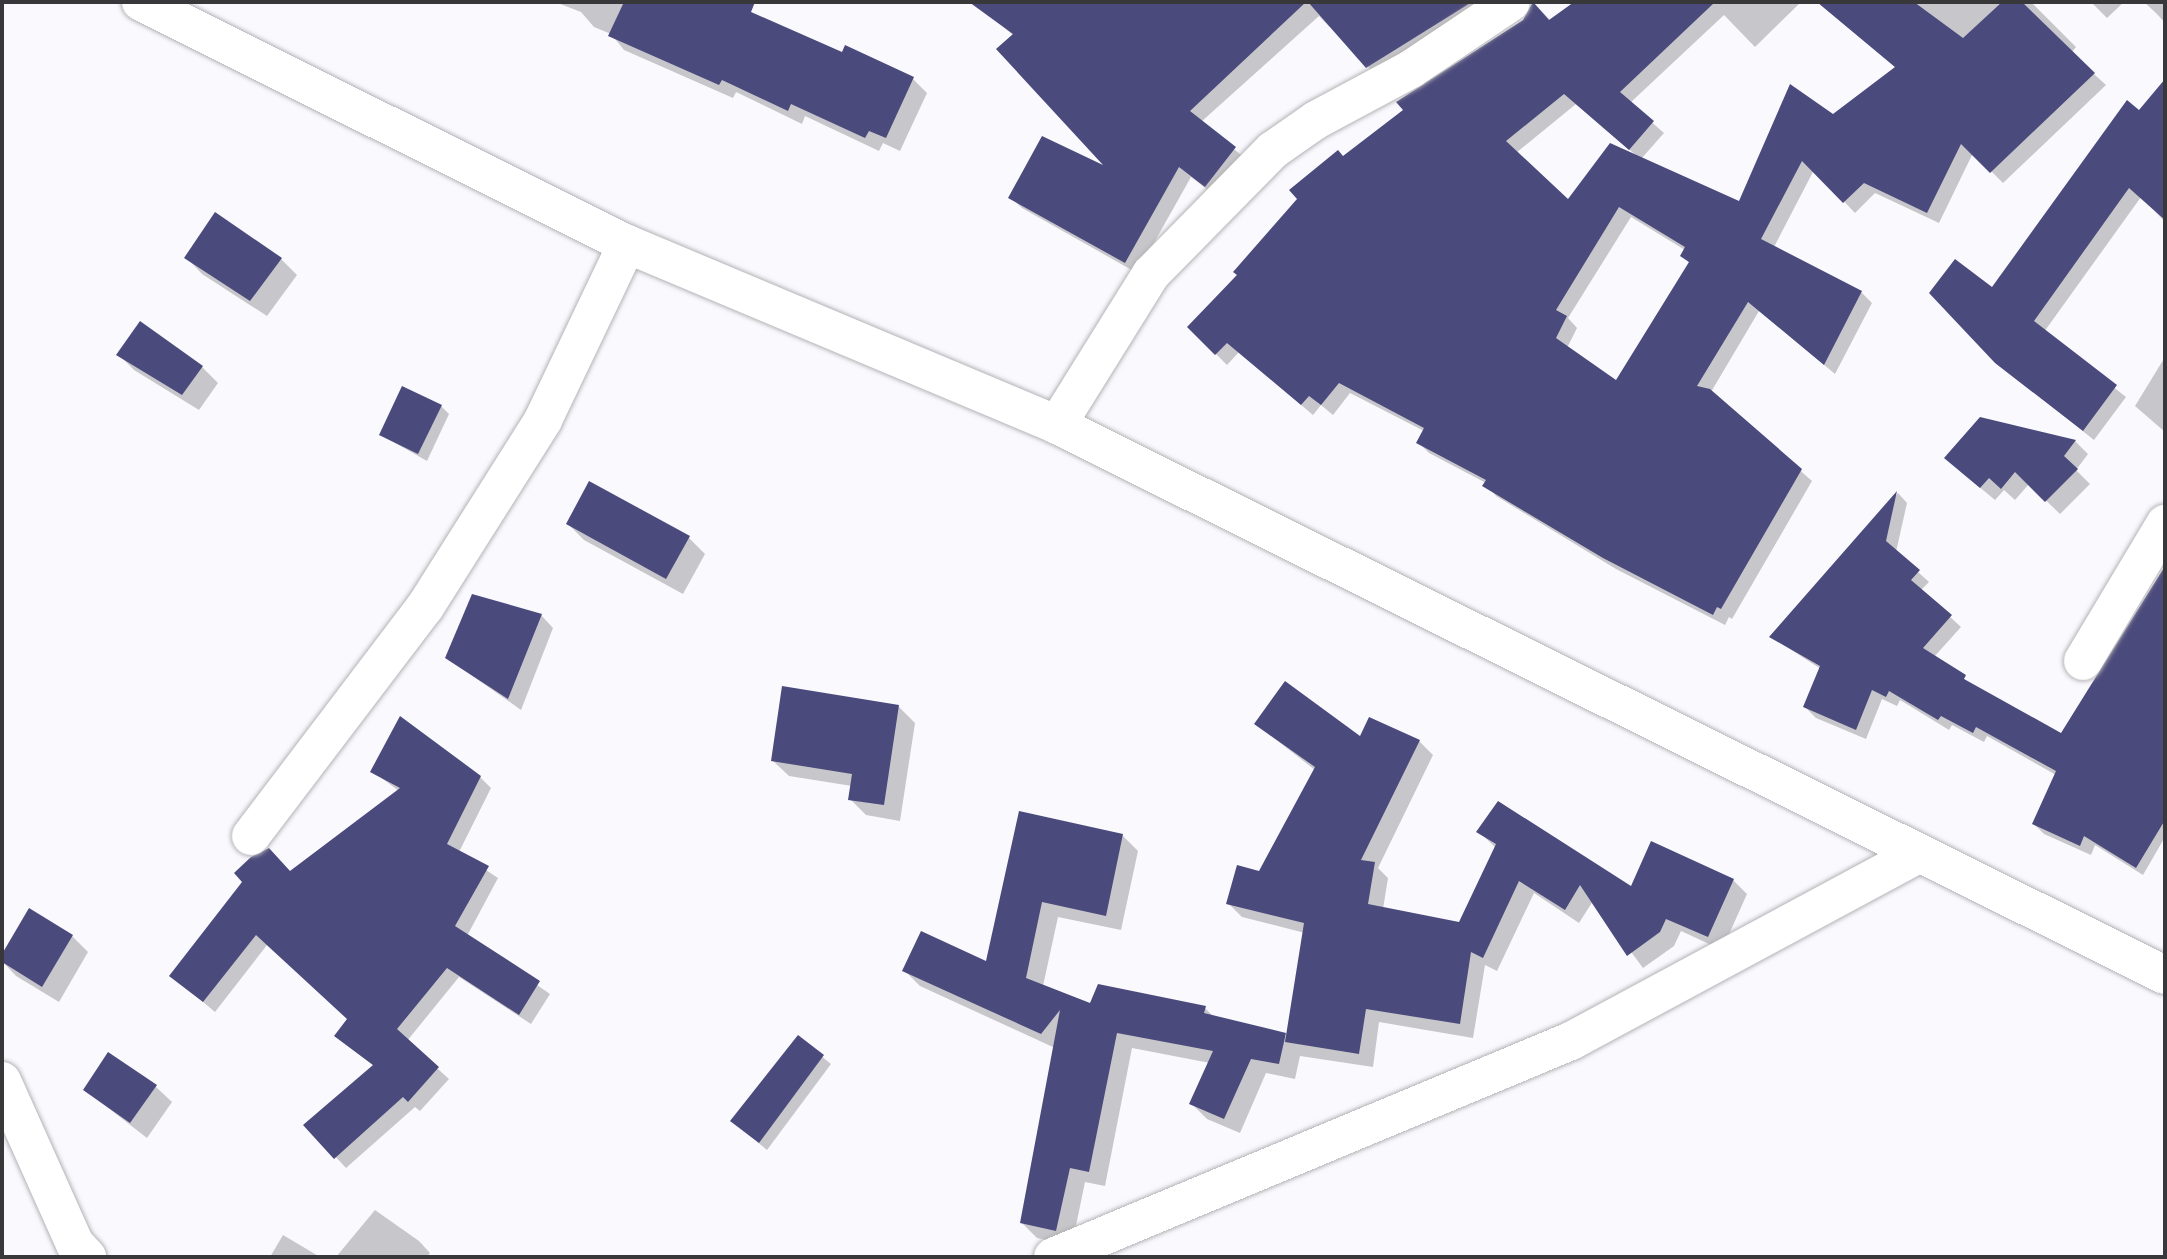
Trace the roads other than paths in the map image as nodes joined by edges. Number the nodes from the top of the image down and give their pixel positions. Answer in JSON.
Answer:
{"nodes":[{"id":1,"x":141,"y":2,"type":"edge"},
{"id":2,"x":1511,"y":2,"type":"edge"},
{"id":3,"x":627,"y":244,"type":"junction"},
{"id":4,"x":1057,"y":425,"type":"junction"},
{"id":5,"x":2165,"y":524,"type":"edge"},
{"id":6,"x":2083,"y":661,"type":"dead end"},
{"id":7,"x":251,"y":836,"type":"dead end"},
{"id":8,"x":1919,"y":853,"type":"junction"},
{"id":9,"x":2165,"y":975,"type":"edge"},
{"id":10,"x":2,"y":1081,"type":"edge"},
{"id":11,"x":75,"y":1253,"type":"edge"},
{"id":12,"x":1053,"y":1257,"type":"edge"}],
"edges":[{"from":1,"to":3,"type":"street"},
{"from":2,"to":4,"type":"street"},
{"from":3,"to":4,"type":"street"},
{"from":3,"to":7,"type":"street"},
{"from":4,"to":8,"type":"street"},
{"from":5,"to":6,"type":"street"},
{"from":8,"to":9,"type":"street"},
{"from":8,"to":12,"type":"street"},
{"from":10,"to":11,"type":"street"}]}
